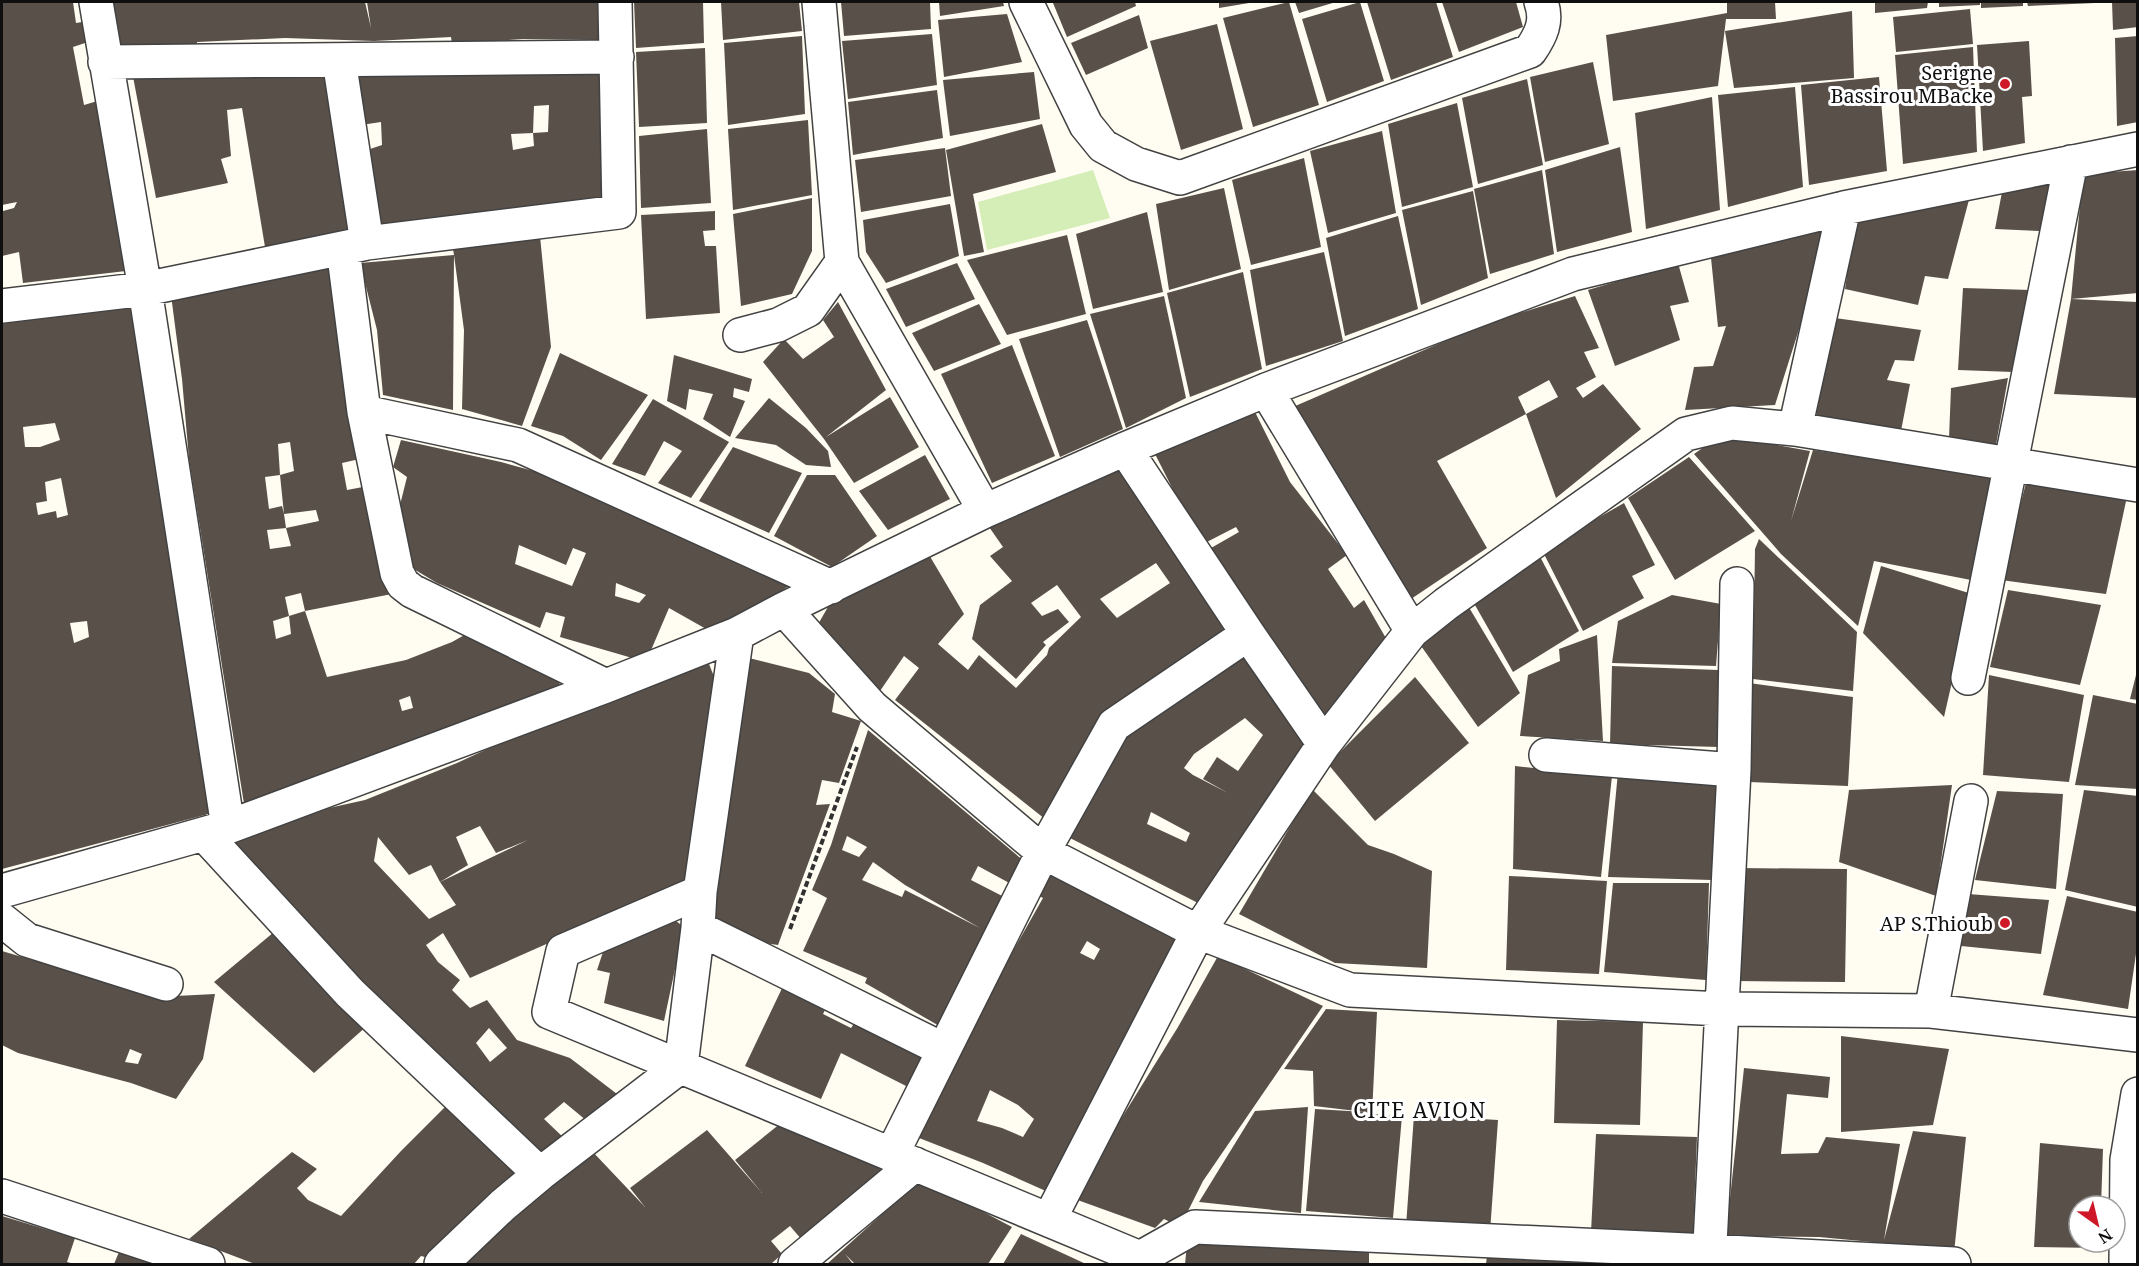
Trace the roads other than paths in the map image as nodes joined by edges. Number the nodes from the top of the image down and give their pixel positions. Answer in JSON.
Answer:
{"nodes":[{"id":1,"x":96,"y":2,"type":"edge"},
{"id":2,"x":615,"y":2,"type":"edge"},
{"id":3,"x":819,"y":2,"type":"edge"},
{"id":4,"x":1026,"y":2,"type":"edge"},
{"id":5,"x":1541,"y":2,"type":"edge"},
{"id":6,"x":617,"y":57,"type":"junction"},
{"id":7,"x":339,"y":60,"type":"junction"},
{"id":8,"x":105,"y":62,"type":"junction"},
{"id":9,"x":2138,"y":149,"type":"edge"},
{"id":10,"x":2071,"y":162,"type":"junction"},
{"id":11,"x":1844,"y":208,"type":"junction"},
{"id":12,"x":355,"y":245,"type":"junction"},
{"id":13,"x":842,"y":262,"type":"junction"},
{"id":14,"x":145,"y":289,"type":"junction"},
{"id":15,"x":2,"y":306,"type":"edge"},
{"id":16,"x":740,"y":335,"type":"dead end"},
{"id":17,"x":1266,"y":390,"type":"junction"},
{"id":18,"x":364,"y":412,"type":"junction"},
{"id":19,"x":1795,"y":429,"type":"junction"},
{"id":20,"x":1125,"y":449,"type":"junction"},
{"id":21,"x":2010,"y":465,"type":"junction"},
{"id":22,"x":2138,"y":485,"type":"edge"},
{"id":23,"x":985,"y":511,"type":"junction"},
{"id":24,"x":1737,"y":584,"type":"dead end"},
{"id":25,"x":831,"y":587,"type":"junction"},
{"id":26,"x":784,"y":609,"type":"junction"},
{"id":27,"x":1413,"y":631,"type":"junction"},
{"id":28,"x":737,"y":634,"type":"junction"},
{"id":29,"x":1248,"y":634,"type":"junction"},
{"id":30,"x":1968,"y":678,"type":"dead end"},
{"id":31,"x":606,"y":686,"type":"junction"},
{"id":32,"x":1324,"y":744,"type":"junction"},
{"id":33,"x":1546,"y":755,"type":"dead end"},
{"id":34,"x":1734,"y":770,"type":"junction"},
{"id":35,"x":1971,"y":801,"type":"dead end"},
{"id":36,"x":216,"y":830,"type":"junction"},
{"id":37,"x":1043,"y":852,"type":"junction"},
{"id":38,"x":2,"y":891,"type":"edge"},
{"id":39,"x":700,"y":892,"type":"junction"},
{"id":40,"x":2,"y":920,"type":"edge"},
{"id":41,"x":698,"y":928,"type":"junction"},
{"id":42,"x":1197,"y":932,"type":"junction"},
{"id":43,"x":166,"y":984,"type":"dead end"},
{"id":44,"x":1721,"y":1009,"type":"junction"},
{"id":45,"x":1931,"y":1011,"type":"junction"},
{"id":46,"x":2138,"y":1035,"type":"edge"},
{"id":47,"x":944,"y":1050,"type":"junction"},
{"id":48,"x":681,"y":1066,"type":"junction"},
{"id":49,"x":2138,"y":1094,"type":"edge"},
{"id":50,"x":904,"y":1159,"type":"junction"},
{"id":51,"x":2132,"y":1161,"type":"edge"},
{"id":52,"x":540,"y":1174,"type":"junction"},
{"id":53,"x":2,"y":1196,"type":"edge"},
{"id":54,"x":1049,"y":1220,"type":"junction"},
{"id":55,"x":1464,"y":1253,"type":"edge"},
{"id":56,"x":1709,"y":1258,"type":"edge"},
{"id":57,"x":1142,"y":1261,"type":"edge"},
{"id":58,"x":208,"y":1264,"type":"edge"},
{"id":59,"x":441,"y":1264,"type":"edge"},
{"id":60,"x":795,"y":1264,"type":"edge"},
{"id":61,"x":1954,"y":1264,"type":"edge"},
{"id":62,"x":2126,"y":1264,"type":"edge"}],
"edges":[{"from":1,"to":8,"type":"street"},
{"from":2,"to":6,"type":"street"},
{"from":3,"to":13,"type":"street"},
{"from":4,"to":5,"type":"street"},
{"from":6,"to":7,"type":"street"},
{"from":6,"to":12,"type":"street"},
{"from":7,"to":8,"type":"street"},
{"from":7,"to":12,"type":"street"},
{"from":8,"to":14,"type":"street"},
{"from":9,"to":10,"type":"street"},
{"from":10,"to":11,"type":"street"},
{"from":10,"to":21,"type":"street"},
{"from":11,"to":17,"type":"street"},
{"from":11,"to":19,"type":"street"},
{"from":12,"to":14,"type":"street"},
{"from":12,"to":18,"type":"street"},
{"from":13,"to":16,"type":"street"},
{"from":13,"to":23,"type":"street"},
{"from":14,"to":15,"type":"street"},
{"from":14,"to":36,"type":"street"},
{"from":17,"to":20,"type":"street"},
{"from":17,"to":27,"type":"street"},
{"from":18,"to":25,"type":"street"},
{"from":18,"to":31,"type":"street"},
{"from":19,"to":21,"type":"street"},
{"from":19,"to":27,"type":"street"},
{"from":20,"to":23,"type":"street"},
{"from":20,"to":29,"type":"street"},
{"from":21,"to":22,"type":"street"},
{"from":21,"to":30,"type":"street"},
{"from":23,"to":25,"type":"street"},
{"from":24,"to":34,"type":"street"},
{"from":25,"to":26,"type":"street"},
{"from":26,"to":28,"type":"street"},
{"from":26,"to":37,"type":"street"},
{"from":27,"to":32,"type":"street"},
{"from":28,"to":31,"type":"street"},
{"from":28,"to":39,"type":"street"},
{"from":29,"to":32,"type":"street"},
{"from":29,"to":37,"type":"street"},
{"from":31,"to":36,"type":"street"},
{"from":32,"to":42,"type":"street"},
{"from":33,"to":34,"type":"street"},
{"from":34,"to":44,"type":"street"},
{"from":35,"to":45,"type":"street"},
{"from":36,"to":38,"type":"street"},
{"from":36,"to":52,"type":"street"},
{"from":37,"to":42,"type":"street"},
{"from":37,"to":47,"type":"street"},
{"from":39,"to":41,"type":"street"},
{"from":39,"to":48,"type":"street"},
{"from":40,"to":43,"type":"street"},
{"from":41,"to":47,"type":"street"},
{"from":41,"to":48,"type":"street"},
{"from":42,"to":44,"type":"street"},
{"from":42,"to":54,"type":"street"},
{"from":44,"to":45,"type":"street"},
{"from":44,"to":56,"type":"street"},
{"from":45,"to":46,"type":"street"},
{"from":47,"to":50,"type":"street"},
{"from":48,"to":50,"type":"street"},
{"from":48,"to":52,"type":"street"},
{"from":49,"to":51,"type":"street"},
{"from":50,"to":54,"type":"street"},
{"from":50,"to":60,"type":"street"},
{"from":51,"to":62,"type":"street"},
{"from":52,"to":59,"type":"street"},
{"from":53,"to":58,"type":"street"},
{"from":54,"to":57,"type":"street"},
{"from":55,"to":56,"type":"street"},
{"from":55,"to":57,"type":"street"},
{"from":56,"to":61,"type":"street"}]}
